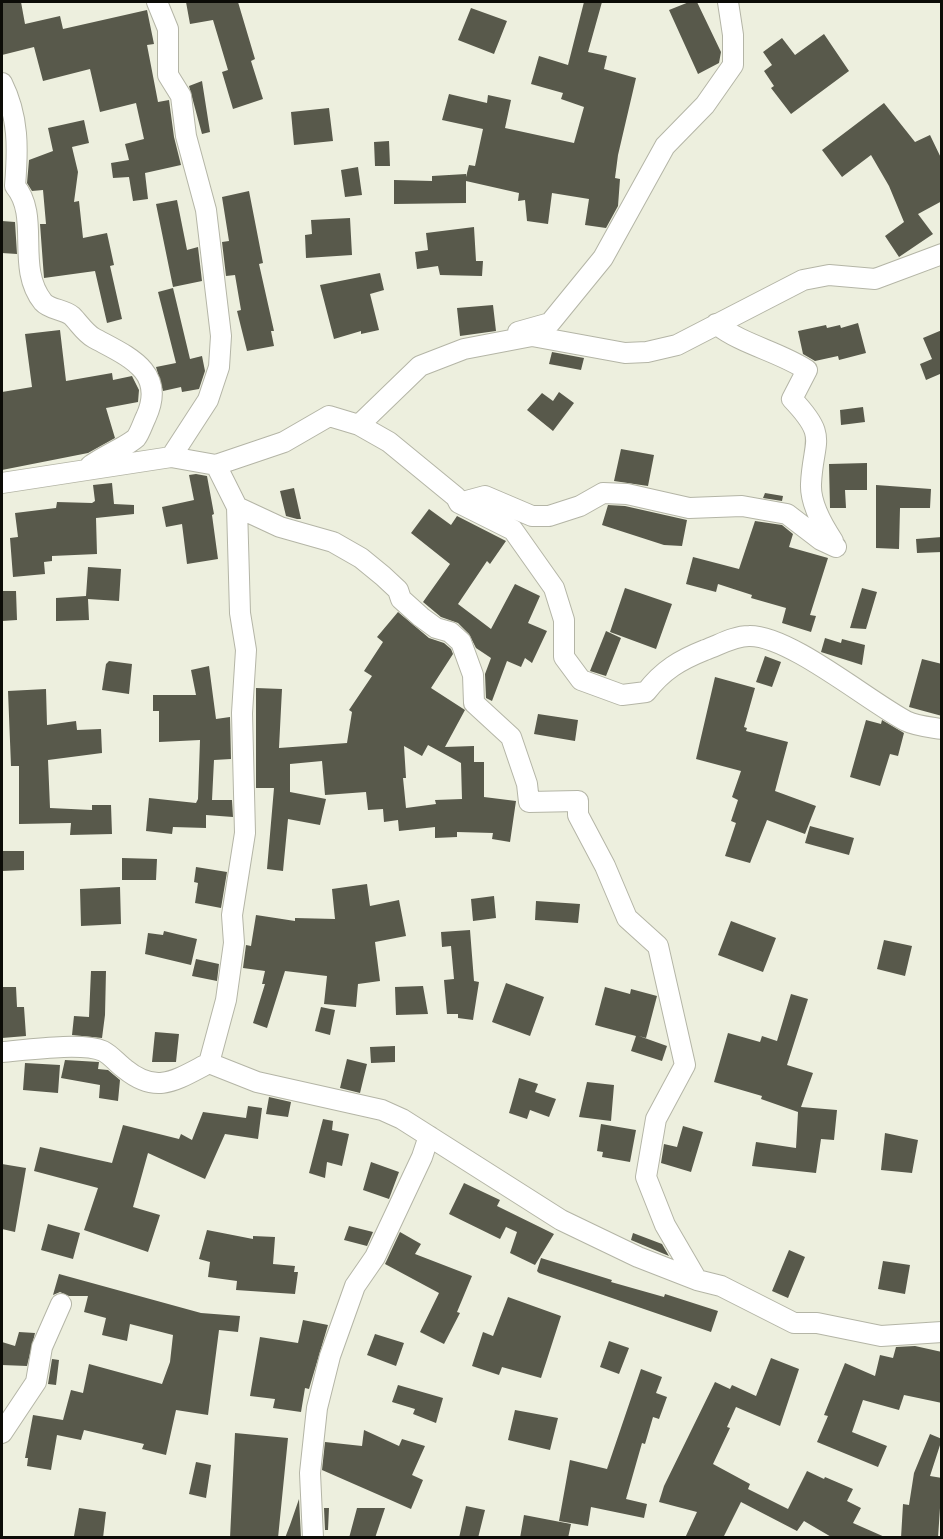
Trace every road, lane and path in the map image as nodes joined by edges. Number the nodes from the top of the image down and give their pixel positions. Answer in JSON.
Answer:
{"nodes":[{"id":1,"x":157,"y":2,"type":"edge"},
{"id":2,"x":728,"y":2,"type":"edge"},
{"id":3,"x":2,"y":83,"type":"edge"},
{"id":4,"x":942,"y":254,"type":"edge"},
{"id":5,"x":716,"y":324,"type":"junction"},
{"id":6,"x":464,"y":349,"type":"junction"},
{"id":7,"x":359,"y":425,"type":"junction"},
{"id":8,"x":171,"y":457,"type":"junction"},
{"id":9,"x":216,"y":465,"type":"junction"},
{"id":10,"x":86,"y":469,"type":"junction"},
{"id":11,"x":2,"y":483,"type":"edge"},
{"id":12,"x":459,"y":504,"type":"junction"},
{"id":13,"x":237,"y":507,"type":"junction"},
{"id":14,"x":942,"y":729,"type":"edge"},
{"id":15,"x":2,"y":1052,"type":"edge"},
{"id":16,"x":209,"y":1064,"type":"junction"},
{"id":17,"x":429,"y":1136,"type":"junction"},
{"id":18,"x":697,"y":1280,"type":"junction"},
{"id":19,"x":61,"y":1304,"type":"dead end"},
{"id":20,"x":942,"y":1332,"type":"edge"},
{"id":21,"x":2,"y":1433,"type":"edge"},
{"id":22,"x":313,"y":1538,"type":"edge"}],
"edges":[{"from":1,"to":8,"type":"street"},
{"from":2,"to":6,"type":"street"},
{"from":3,"to":10,"type":"street"},
{"from":4,"to":5,"type":"street"},
{"from":5,"to":6,"type":"street"},
{"from":5,"to":12,"type":"street"},
{"from":6,"to":7,"type":"street"},
{"from":7,"to":9,"type":"street"},
{"from":7,"to":12,"type":"street"},
{"from":8,"to":9,"type":"street"},
{"from":8,"to":10,"type":"street"},
{"from":9,"to":13,"type":"street"},
{"from":10,"to":11,"type":"street"},
{"from":12,"to":14,"type":"street"},
{"from":13,"to":16,"type":"street"},
{"from":13,"to":18,"type":"street"},
{"from":15,"to":16,"type":"street"},
{"from":16,"to":17,"type":"street"},
{"from":17,"to":18,"type":"street"},
{"from":17,"to":22,"type":"street"},
{"from":18,"to":20,"type":"street"},
{"from":19,"to":21,"type":"street"}]}
